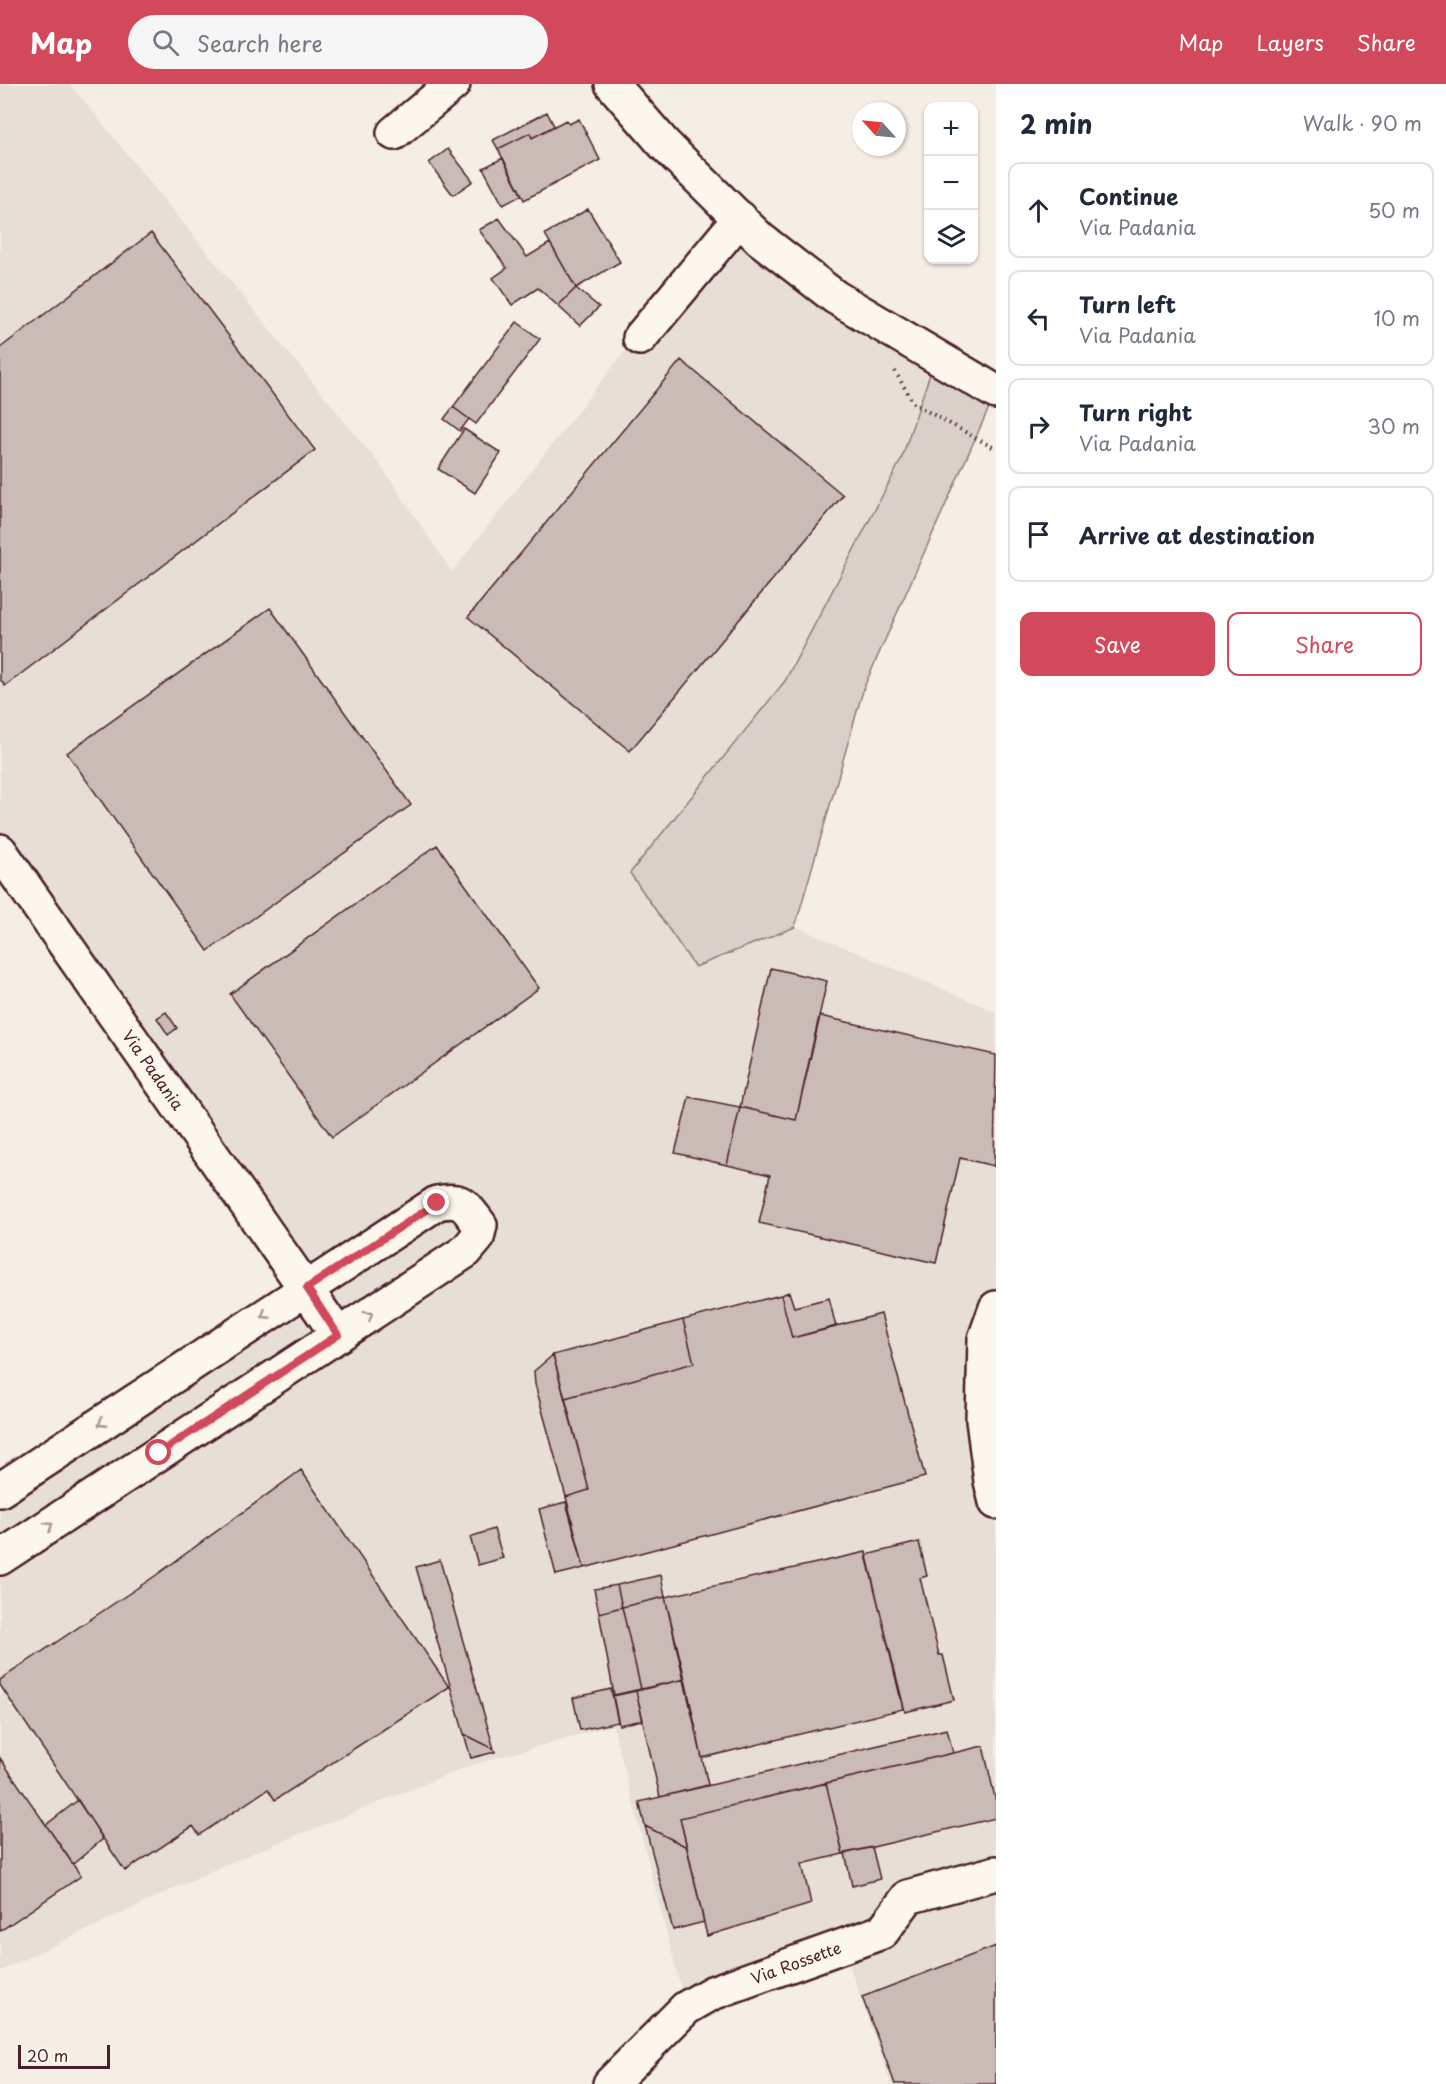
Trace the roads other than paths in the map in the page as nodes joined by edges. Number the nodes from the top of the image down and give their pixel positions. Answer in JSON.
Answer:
{"nodes":[{"id":1,"x":453,"y":84,"type":"edge"},
{"id":2,"x":612,"y":84,"type":"edge"},
{"id":3,"x":394,"y":133,"type":"dead end"},
{"id":4,"x":740,"y":218,"type":"junction"},
{"id":5,"x":640,"y":338,"type":"dead end"},
{"id":6,"x":996,"y":392,"type":"edge"},
{"id":7,"x":0,"y":851,"type":"edge"},
{"id":8,"x":307,"y":1288,"type":"junction"},
{"id":9,"x":996,"y":1308,"type":"edge"},
{"id":10,"x":338,"y":1335,"type":"junction"},
{"id":11,"x":0,"y":1490,"type":"edge"},
{"id":12,"x":996,"y":1502,"type":"edge"},
{"id":13,"x":0,"y":1558,"type":"edge"},
{"id":14,"x":996,"y":1874,"type":"edge"},
{"id":15,"x":610,"y":2084,"type":"edge"}],
"edges":[{"from":1,"to":3,"type":"street"},
{"from":2,"to":4,"type":"street"},
{"from":4,"to":5,"type":"street"},
{"from":4,"to":6,"type":"street"},
{"from":7,"to":8,"type":"street","name":"Via Padania"},
{"from":8,"to":10,"type":"street","name":"Via Padania"},
{"from":10,"to":8,"type":"street","one_way":true},
{"from":8,"to":11,"type":"street","one_way":true},
{"from":9,"to":12,"type":"street"},
{"from":13,"to":10,"type":"street","one_way":true},
{"from":14,"to":15,"type":"street","name":"Via Rossette"}]}
